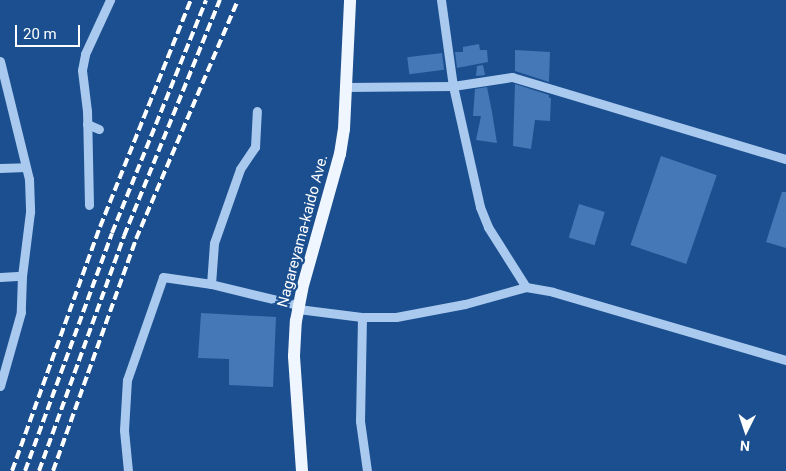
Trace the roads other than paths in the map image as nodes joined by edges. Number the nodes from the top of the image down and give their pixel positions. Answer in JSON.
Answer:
{"nodes":[{"id":1,"x":110,"y":0,"type":"edge"},
{"id":2,"x":350,"y":0,"type":"edge"},
{"id":3,"x":441,"y":0,"type":"edge"},
{"id":4,"x":0,"y":61,"type":"edge"},
{"id":5,"x":453,"y":86,"type":"junction"},
{"id":6,"x":346,"y":88,"type":"junction"},
{"id":7,"x":257,"y":111,"type":"dead end"},
{"id":8,"x":87,"y":124,"type":"junction"},
{"id":9,"x":98,"y":129,"type":"dead end"},
{"id":10,"x":786,"y":159,"type":"edge"},
{"id":11,"x":0,"y":168,"type":"edge"},
{"id":12,"x":25,"y":168,"type":"junction"},
{"id":13,"x":88,"y":204,"type":"dead end"},
{"id":14,"x":22,"y":276,"type":"junction"},
{"id":15,"x":0,"y":277,"type":"edge"},
{"id":16,"x":211,"y":284,"type":"junction"},
{"id":17,"x":526,"y":287,"type":"junction"},
{"id":18,"x":298,"y":307,"type":"junction"},
{"id":19,"x":362,"y":317,"type":"junction"},
{"id":20,"x":786,"y":360,"type":"edge"},
{"id":21,"x":0,"y":386,"type":"edge"},
{"id":22,"x":128,"y":471,"type":"edge"},
{"id":23,"x":302,"y":471,"type":"edge"},
{"id":24,"x":367,"y":471,"type":"edge"}],
"edges":[{"from":1,"to":8,"type":"street"},
{"from":2,"to":6,"type":"main road","name":"Nagareyama-kaido Ave."},
{"from":3,"to":5,"type":"street"},
{"from":4,"to":12,"type":"street"},
{"from":5,"to":6,"type":"street"},
{"from":5,"to":10,"type":"street"},
{"from":5,"to":17,"type":"street"},
{"from":6,"to":18,"type":"main road","name":"Nagareyama-kaido Ave."},
{"from":7,"to":16,"type":"street"},
{"from":8,"to":9,"type":"street"},
{"from":8,"to":13,"type":"street"},
{"from":11,"to":12,"type":"street"},
{"from":12,"to":14,"type":"street"},
{"from":14,"to":15,"type":"street"},
{"from":14,"to":21,"type":"street"},
{"from":16,"to":18,"type":"street"},
{"from":16,"to":22,"type":"street"},
{"from":17,"to":19,"type":"street"},
{"from":17,"to":20,"type":"street"},
{"from":18,"to":19,"type":"street"},
{"from":18,"to":23,"type":"main road","name":"Nagareyama-kaido Ave."},
{"from":19,"to":24,"type":"street"}]}
